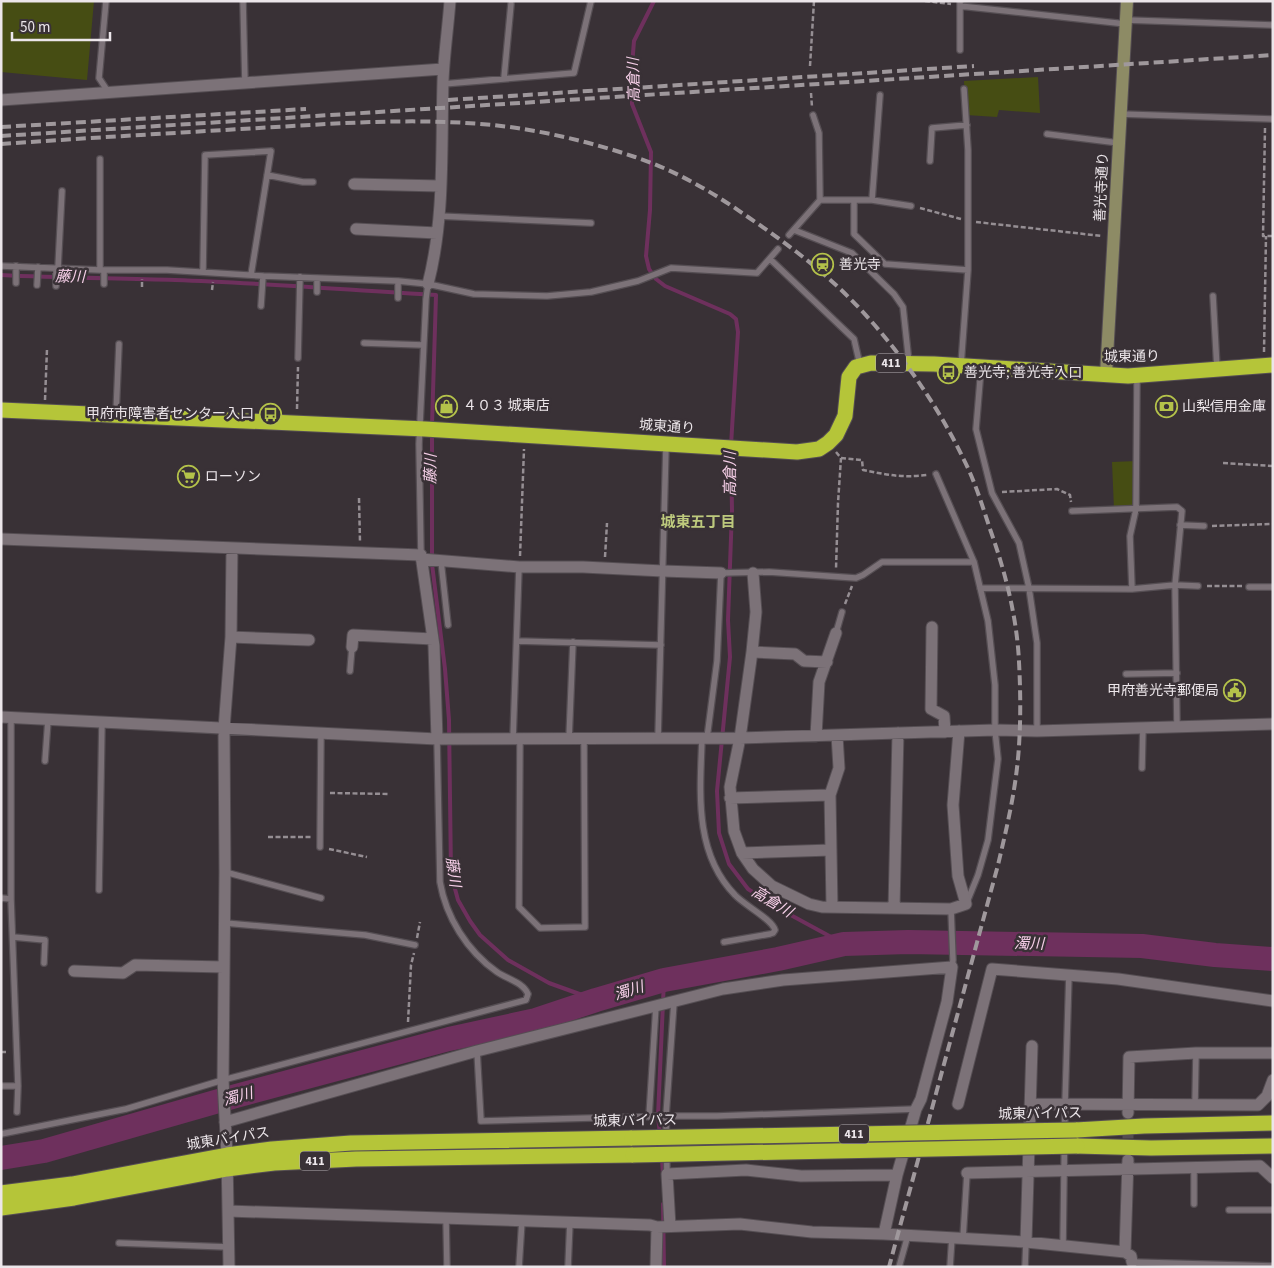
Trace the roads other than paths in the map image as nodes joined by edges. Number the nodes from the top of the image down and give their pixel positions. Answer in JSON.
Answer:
{"nodes":[{"id":1,"x":106,"y":1,"type":"edge"},
{"id":2,"x":243,"y":1,"type":"edge"},
{"id":3,"x":450,"y":1,"type":"edge"},
{"id":4,"x":591,"y":1,"type":"edge"},
{"id":5,"x":1127,"y":1,"type":"edge"},
{"id":6,"x":960,"y":3,"type":"edge"},
{"id":7,"x":511,"y":4,"type":"dead end"},
{"id":8,"x":1126,"y":22,"type":"junction"},
{"id":9,"x":1273,"y":25,"type":"edge"},
{"id":10,"x":960,"y":50,"type":"dead end"},
{"id":11,"x":443,"y":69,"type":"junction"},
{"id":12,"x":504,"y":78,"type":"junction"},
{"id":13,"x":245,"y":84,"type":"junction"},
{"id":14,"x":443,"y":84,"type":"junction"},
{"id":15,"x":964,"y":89,"type":"dead end"},
{"id":16,"x":109,"y":94,"type":"junction"},
{"id":17,"x":880,"y":95,"type":"dead end"},
{"id":18,"x":1,"y":100,"type":"edge"},
{"id":19,"x":1120,"y":114,"type":"junction"},
{"id":20,"x":813,"y":115,"type":"road end"},
{"id":21,"x":1273,"y":119,"type":"edge"},
{"id":22,"x":967,"y":125,"type":"junction"},
{"id":23,"x":1047,"y":134,"type":"dead end"},
{"id":24,"x":1119,"y":143,"type":"junction"},
{"id":25,"x":100,"y":159,"type":"dead end"},
{"id":26,"x":930,"y":161,"type":"dead end"},
{"id":27,"x":267,"y":175,"type":"junction"},
{"id":28,"x":313,"y":182,"type":"dead end"},
{"id":29,"x":354,"y":184,"type":"dead end"},
{"id":30,"x":440,"y":186,"type":"junction"},
{"id":31,"x":62,"y":191,"type":"dead end"},
{"id":32,"x":820,"y":200,"type":"junction"},
{"id":33,"x":854,"y":200,"type":"junction"},
{"id":34,"x":872,"y":200,"type":"junction"},
{"id":35,"x":912,"y":206,"type":"road end"},
{"id":36,"x":438,"y":216,"type":"junction"},
{"id":37,"x":591,"y":222,"type":"dead end"},
{"id":38,"x":356,"y":229,"type":"dead end"},
{"id":39,"x":794,"y":230,"type":"junction"},
{"id":40,"x":436,"y":233,"type":"junction"},
{"id":41,"x":789,"y":235,"type":"dead end"},
{"id":42,"x":778,"y":249,"type":"dead end"},
{"id":43,"x":770,"y":259,"type":"junction"},
{"id":44,"x":1,"y":266,"type":"edge"},
{"id":45,"x":16,"y":268,"type":"junction"},
{"id":46,"x":38,"y":269,"type":"junction"},
{"id":47,"x":57,"y":269,"type":"junction"},
{"id":48,"x":968,"y":270,"type":"junction"},
{"id":49,"x":103,"y":271,"type":"junction"},
{"id":50,"x":203,"y":272,"type":"junction"},
{"id":51,"x":251,"y":275,"type":"junction"},
{"id":52,"x":263,"y":278,"type":"junction"},
{"id":53,"x":300,"y":278,"type":"junction"},
{"id":54,"x":317,"y":280,"type":"junction"},
{"id":55,"x":16,"y":283,"type":"dead end"},
{"id":56,"x":398,"y":283,"type":"junction"},
{"id":57,"x":104,"y":284,"type":"dead end"},
{"id":58,"x":37,"y":285,"type":"dead end"},
{"id":59,"x":56,"y":286,"type":"dead end"},
{"id":60,"x":427,"y":287,"type":"junction"},
{"id":61,"x":317,"y":292,"type":"dead end"},
{"id":62,"x":1213,"y":296,"type":"dead end"},
{"id":63,"x":398,"y":298,"type":"dead end"},
{"id":64,"x":261,"y":306,"type":"dead end"},
{"id":65,"x":364,"y":343,"type":"dead end"},
{"id":66,"x":119,"y":344,"type":"dead end"},
{"id":67,"x":423,"y":345,"type":"junction"},
{"id":68,"x":298,"y":358,"type":"road end"},
{"id":69,"x":909,"y":363,"type":"junction"},
{"id":70,"x":860,"y":365,"type":"junction"},
{"id":71,"x":961,"y":365,"type":"junction"},
{"id":72,"x":1268,"y":366,"type":"edge"},
{"id":73,"x":981,"y":367,"type":"junction"},
{"id":74,"x":1217,"y":370,"type":"junction"},
{"id":75,"x":1106,"y":375,"type":"junction"},
{"id":76,"x":1137,"y":375,"type":"junction"},
{"id":77,"x":1,"y":410,"type":"edge"},
{"id":78,"x":116,"y":415,"type":"junction"},
{"id":79,"x":427,"y":429,"type":"junction"},
{"id":80,"x":666,"y":444,"type":"junction"},
{"id":81,"x":936,"y":474,"type":"road end"},
{"id":82,"x":1136,"y":508,"type":"junction"},
{"id":83,"x":1072,"y":511,"type":"road end"},
{"id":84,"x":1180,"y":525,"type":"junction"},
{"id":85,"x":1204,"y":526,"type":"road end"},
{"id":86,"x":1,"y":539,"type":"edge"},
{"id":87,"x":232,"y":548,"type":"junction"},
{"id":88,"x":422,"y":558,"type":"junction"},
{"id":89,"x":441,"y":561,"type":"junction"},
{"id":90,"x":974,"y":562,"type":"junction"},
{"id":91,"x":519,"y":567,"type":"junction"},
{"id":92,"x":663,"y":571,"type":"junction"},
{"id":93,"x":721,"y":572,"type":"junction"},
{"id":94,"x":753,"y":573,"type":"junction"},
{"id":95,"x":1175,"y":586,"type":"junction"},
{"id":96,"x":1198,"y":586,"type":"road end"},
{"id":97,"x":1249,"y":587,"type":"road end"},
{"id":98,"x":1273,"y":587,"type":"edge"},
{"id":99,"x":980,"y":588,"type":"junction"},
{"id":100,"x":1029,"y":588,"type":"junction"},
{"id":101,"x":1132,"y":589,"type":"junction"},
{"id":102,"x":842,"y":612,"type":"road end"},
{"id":103,"x":448,"y":625,"type":"dead end"},
{"id":104,"x":932,"y":627,"type":"dead end"},
{"id":105,"x":836,"y":633,"type":"joint"},
{"id":106,"x":231,"y":637,"type":"junction"},
{"id":107,"x":433,"y":639,"type":"junction"},
{"id":108,"x":309,"y":640,"type":"dead end"},
{"id":109,"x":517,"y":641,"type":"junction"},
{"id":110,"x":573,"y":642,"type":"junction"},
{"id":111,"x":661,"y":645,"type":"junction"},
{"id":112,"x":352,"y":647,"type":"joint"},
{"id":113,"x":752,"y":652,"type":"junction"},
{"id":114,"x":826,"y":662,"type":"junction"},
{"id":115,"x":350,"y":671,"type":"dead end"},
{"id":116,"x":1177,"y":673,"type":"junction"},
{"id":117,"x":1126,"y":674,"type":"dead end"},
{"id":118,"x":6,"y":717,"type":"edge"},
{"id":119,"x":48,"y":720,"type":"junction"},
{"id":120,"x":102,"y":722,"type":"junction"},
{"id":121,"x":1273,"y":724,"type":"edge"},
{"id":122,"x":1176,"y":726,"type":"junction"},
{"id":123,"x":1143,"y":728,"type":"junction"},
{"id":124,"x":224,"y":729,"type":"junction"},
{"id":125,"x":995,"y":730,"type":"junction"},
{"id":126,"x":959,"y":731,"type":"junction"},
{"id":127,"x":1037,"y":731,"type":"junction"},
{"id":128,"x":945,"y":732,"type":"junction"},
{"id":129,"x":898,"y":733,"type":"junction"},
{"id":130,"x":321,"y":734,"type":"junction"},
{"id":131,"x":837,"y":735,"type":"junction"},
{"id":132,"x":816,"y":736,"type":"junction"},
{"id":133,"x":658,"y":738,"type":"junction"},
{"id":134,"x":736,"y":738,"type":"junction"},
{"id":135,"x":439,"y":739,"type":"junction"},
{"id":136,"x":516,"y":739,"type":"junction"},
{"id":137,"x":569,"y":739,"type":"junction"},
{"id":138,"x":584,"y":739,"type":"junction"},
{"id":139,"x":706,"y":739,"type":"junction"},
{"id":140,"x":46,"y":761,"type":"dead end"},
{"id":141,"x":1142,"y":768,"type":"dead end"},
{"id":142,"x":830,"y":795,"type":"junction"},
{"id":143,"x":730,"y":798,"type":"junction"},
{"id":144,"x":320,"y":848,"type":"road end"},
{"id":145,"x":831,"y":850,"type":"junction"},
{"id":146,"x":742,"y":853,"type":"junction"},
{"id":147,"x":225,"y":872,"type":"junction"},
{"id":148,"x":99,"y":890,"type":"dead end"},
{"id":149,"x":1,"y":898,"type":"edge"},
{"id":150,"x":321,"y":898,"type":"dead end"},
{"id":151,"x":11,"y":899,"type":"junction"},
{"id":152,"x":966,"y":904,"type":"junction"},
{"id":153,"x":832,"y":907,"type":"junction"},
{"id":154,"x":894,"y":908,"type":"junction"},
{"id":155,"x":951,"y":911,"type":"junction"},
{"id":156,"x":224,"y":923,"type":"junction"},
{"id":157,"x":13,"y":937,"type":"junction"},
{"id":158,"x":724,"y":942,"type":"dead end"},
{"id":159,"x":415,"y":944,"type":"road end"},
{"id":160,"x":44,"y":963,"type":"dead end"},
{"id":161,"x":953,"y":964,"type":"junction"},
{"id":162,"x":224,"y":967,"type":"junction"},
{"id":163,"x":74,"y":971,"type":"dead end"},
{"id":164,"x":1069,"y":974,"type":"junction"},
{"id":165,"x":1273,"y":1001,"type":"edge"},
{"id":166,"x":665,"y":1004,"type":"junction"},
{"id":167,"x":1032,"y":1046,"type":"dead end"},
{"id":168,"x":478,"y":1051,"type":"junction"},
{"id":169,"x":1273,"y":1052,"type":"edge"},
{"id":170,"x":1196,"y":1053,"type":"junction"},
{"id":171,"x":223,"y":1080,"type":"junction"},
{"id":172,"x":1273,"y":1080,"type":"edge"},
{"id":173,"x":1,"y":1086,"type":"edge"},
{"id":174,"x":18,"y":1086,"type":"junction"},
{"id":175,"x":958,"y":1104,"type":"dead end"},
{"id":176,"x":1031,"y":1104,"type":"junction"},
{"id":177,"x":1065,"y":1104,"type":"junction"},
{"id":178,"x":1195,"y":1104,"type":"junction"},
{"id":179,"x":916,"y":1109,"type":"junction"},
{"id":180,"x":1128,"y":1109,"type":"junction"},
{"id":181,"x":17,"y":1112,"type":"dead end"},
{"id":182,"x":665,"y":1116,"type":"junction"},
{"id":183,"x":651,"y":1117,"type":"junction"},
{"id":184,"x":225,"y":1122,"type":"junction"},
{"id":185,"x":1273,"y":1123,"type":"edge"},
{"id":186,"x":1,"y":1134,"type":"edge"},
{"id":187,"x":1273,"y":1146,"type":"edge"},
{"id":188,"x":227,"y":1162,"type":"junction"},
{"id":189,"x":1128,"y":1165,"type":"junction"},
{"id":190,"x":1194,"y":1168,"type":"junction"},
{"id":191,"x":1065,"y":1170,"type":"junction"},
{"id":192,"x":1029,"y":1172,"type":"junction"},
{"id":193,"x":967,"y":1173,"type":"joint"},
{"id":194,"x":667,"y":1174,"type":"junction"},
{"id":195,"x":897,"y":1175,"type":"junction"},
{"id":196,"x":1273,"y":1178,"type":"edge"},
{"id":197,"x":1,"y":1194,"type":"edge"},
{"id":198,"x":1194,"y":1204,"type":"dead end"},
{"id":199,"x":1,"y":1208,"type":"edge"},
{"id":200,"x":1229,"y":1210,"type":"dead end"},
{"id":201,"x":1273,"y":1210,"type":"edge"},
{"id":202,"x":228,"y":1211,"type":"junction"},
{"id":203,"x":446,"y":1218,"type":"junction"},
{"id":204,"x":522,"y":1220,"type":"junction"},
{"id":205,"x":570,"y":1221,"type":"junction"},
{"id":206,"x":663,"y":1226,"type":"junction"},
{"id":207,"x":884,"y":1234,"type":"junction"},
{"id":208,"x":908,"y":1235,"type":"junction"},
{"id":209,"x":957,"y":1238,"type":"junction"},
{"id":210,"x":1026,"y":1242,"type":"junction"},
{"id":211,"x":119,"y":1243,"type":"dead end"},
{"id":212,"x":1063,"y":1246,"type":"junction"},
{"id":213,"x":228,"y":1247,"type":"junction"},
{"id":214,"x":1130,"y":1260,"type":"edge"},
{"id":215,"x":1273,"y":1266,"type":"edge"},
{"id":216,"x":228,"y":1267,"type":"edge"},
{"id":217,"x":446,"y":1267,"type":"edge"},
{"id":218,"x":520,"y":1267,"type":"edge"},
{"id":219,"x":568,"y":1267,"type":"edge"},
{"id":220,"x":656,"y":1267,"type":"edge"},
{"id":221,"x":899,"y":1267,"type":"edge"},
{"id":222,"x":950,"y":1267,"type":"edge"},
{"id":223,"x":1025,"y":1267,"type":"edge"}],
"edges":[{"from":1,"to":16,"type":"lane"},
{"from":2,"to":13,"type":"lane"},
{"from":3,"to":11,"type":"street"},
{"from":4,"to":12,"type":"lane"},
{"from":5,"to":8,"type":"main road","name":"善光寺通り"},
{"from":6,"to":8,"type":"lane"},
{"from":6,"to":10,"type":"lane"},
{"from":7,"to":12,"type":"lane"},
{"from":8,"to":9,"type":"lane"},
{"from":8,"to":19,"type":"main road","name":"善光寺通り"},
{"from":11,"to":13,"type":"street"},
{"from":11,"to":14,"type":"street"},
{"from":12,"to":14,"type":"lane"},
{"from":13,"to":16,"type":"street"},
{"from":14,"to":30,"type":"street"},
{"from":15,"to":22,"type":"lane"},
{"from":16,"to":18,"type":"street"},
{"from":17,"to":34,"type":"lane"},
{"from":19,"to":21,"type":"lane"},
{"from":19,"to":24,"type":"main road","name":"善光寺通り"},
{"from":20,"to":32,"type":"lane"},
{"from":22,"to":26,"type":"lane"},
{"from":22,"to":48,"type":"lane"},
{"from":23,"to":24,"type":"lane"},
{"from":24,"to":75,"type":"main road","name":"善光寺通り"},
{"from":25,"to":49,"type":"lane"},
{"from":27,"to":28,"type":"lane"},
{"from":27,"to":50,"type":"lane"},
{"from":27,"to":51,"type":"lane"},
{"from":29,"to":30,"type":"street"},
{"from":30,"to":36,"type":"street"},
{"from":31,"to":47,"type":"lane"},
{"from":32,"to":33,"type":"lane"},
{"from":32,"to":39,"type":"lane"},
{"from":33,"to":34,"type":"lane"},
{"from":33,"to":48,"type":"lane"},
{"from":34,"to":35,"type":"lane"},
{"from":36,"to":37,"type":"lane"},
{"from":36,"to":40,"type":"street"},
{"from":38,"to":40,"type":"street"},
{"from":39,"to":41,"type":"lane"},
{"from":39,"to":69,"type":"lane"},
{"from":40,"to":60,"type":"street"},
{"from":42,"to":43,"type":"lane"},
{"from":43,"to":60,"type":"lane"},
{"from":43,"to":70,"type":"lane"},
{"from":44,"to":45,"type":"lane"},
{"from":45,"to":46,"type":"lane"},
{"from":45,"to":55,"type":"lane"},
{"from":46,"to":47,"type":"lane"},
{"from":46,"to":58,"type":"lane"},
{"from":47,"to":49,"type":"lane"},
{"from":47,"to":59,"type":"lane"},
{"from":48,"to":71,"type":"lane"},
{"from":49,"to":50,"type":"lane"},
{"from":49,"to":57,"type":"lane"},
{"from":50,"to":51,"type":"lane"},
{"from":51,"to":52,"type":"lane"},
{"from":52,"to":53,"type":"lane"},
{"from":52,"to":64,"type":"lane"},
{"from":53,"to":54,"type":"lane"},
{"from":53,"to":68,"type":"lane"},
{"from":54,"to":56,"type":"lane"},
{"from":54,"to":61,"type":"lane"},
{"from":56,"to":60,"type":"lane"},
{"from":56,"to":63,"type":"lane"},
{"from":60,"to":67,"type":"lane"},
{"from":62,"to":74,"type":"lane"},
{"from":65,"to":67,"type":"lane"},
{"from":66,"to":78,"type":"lane"},
{"from":67,"to":79,"type":"lane"},
{"from":69,"to":70,"type":"highway","name":"城東通り","number":"411"},
{"from":69,"to":71,"type":"highway","name":"城東通り","number":"411"},
{"from":70,"to":80,"type":"highway","name":"城東通り","number":"411"},
{"from":71,"to":73,"type":"highway","name":"城東通り","number":"411"},
{"from":72,"to":74,"type":"highway","name":"城東通り","number":"411"},
{"from":73,"to":75,"type":"highway","name":"城東通り","number":"411"},
{"from":73,"to":100,"type":"lane"},
{"from":74,"to":76,"type":"highway","name":"城東通り","number":"411"},
{"from":75,"to":76,"type":"highway","name":"城東通り","number":"411"},
{"from":76,"to":82,"type":"lane"},
{"from":77,"to":78,"type":"highway","name":"城東通り"},
{"from":78,"to":79,"type":"highway","name":"城東通り"},
{"from":79,"to":80,"type":"highway","name":"城東通り"},
{"from":79,"to":88,"type":"lane"},
{"from":80,"to":92,"type":"lane"},
{"from":81,"to":90,"type":"lane"},
{"from":82,"to":83,"type":"lane"},
{"from":82,"to":84,"type":"lane"},
{"from":82,"to":101,"type":"lane"},
{"from":84,"to":85,"type":"lane"},
{"from":84,"to":95,"type":"lane"},
{"from":86,"to":87,"type":"street"},
{"from":87,"to":88,"type":"street"},
{"from":87,"to":106,"type":"street"},
{"from":88,"to":89,"type":"street"},
{"from":88,"to":107,"type":"street"},
{"from":89,"to":91,"type":"street"},
{"from":89,"to":103,"type":"lane"},
{"from":90,"to":94,"type":"lane"},
{"from":90,"to":99,"type":"lane"},
{"from":91,"to":92,"type":"street"},
{"from":91,"to":109,"type":"lane"},
{"from":92,"to":93,"type":"street"},
{"from":92,"to":111,"type":"lane"},
{"from":93,"to":94,"type":"lane"},
{"from":93,"to":139,"type":"lane"},
{"from":94,"to":113,"type":"street"},
{"from":95,"to":96,"type":"lane"},
{"from":95,"to":101,"type":"lane"},
{"from":95,"to":116,"type":"lane"},
{"from":97,"to":98,"type":"lane"},
{"from":99,"to":100,"type":"lane"},
{"from":99,"to":125,"type":"lane"},
{"from":100,"to":101,"type":"lane"},
{"from":100,"to":127,"type":"lane"},
{"from":102,"to":105,"type":"lane"},
{"from":104,"to":128,"type":"street"},
{"from":105,"to":114,"type":"street"},
{"from":106,"to":108,"type":"street"},
{"from":106,"to":124,"type":"street"},
{"from":107,"to":112,"type":"street"},
{"from":107,"to":135,"type":"street"},
{"from":109,"to":110,"type":"lane"},
{"from":109,"to":136,"type":"lane"},
{"from":110,"to":111,"type":"lane"},
{"from":110,"to":137,"type":"lane"},
{"from":111,"to":133,"type":"lane"},
{"from":112,"to":115,"type":"lane"},
{"from":113,"to":114,"type":"street"},
{"from":113,"to":134,"type":"street"},
{"from":114,"to":132,"type":"street"},
{"from":116,"to":117,"type":"lane"},
{"from":116,"to":122,"type":"lane"},
{"from":118,"to":119,"type":"street"},
{"from":118,"to":151,"type":"lane"},
{"from":119,"to":120,"type":"street"},
{"from":119,"to":140,"type":"lane"},
{"from":120,"to":124,"type":"street"},
{"from":120,"to":148,"type":"lane"},
{"from":121,"to":122,"type":"street"},
{"from":122,"to":123,"type":"street"},
{"from":123,"to":127,"type":"street"},
{"from":123,"to":141,"type":"lane"},
{"from":124,"to":130,"type":"street"},
{"from":124,"to":147,"type":"street"},
{"from":125,"to":126,"type":"street"},
{"from":125,"to":127,"type":"street"},
{"from":125,"to":152,"type":"lane"},
{"from":126,"to":128,"type":"street"},
{"from":126,"to":152,"type":"street"},
{"from":128,"to":129,"type":"street"},
{"from":129,"to":131,"type":"street"},
{"from":129,"to":154,"type":"street"},
{"from":130,"to":135,"type":"street"},
{"from":130,"to":144,"type":"lane"},
{"from":131,"to":132,"type":"street"},
{"from":131,"to":142,"type":"street"},
{"from":132,"to":134,"type":"street"},
{"from":133,"to":138,"type":"street"},
{"from":133,"to":139,"type":"street"},
{"from":134,"to":139,"type":"street"},
{"from":134,"to":143,"type":"street"},
{"from":135,"to":136,"type":"street"},
{"from":135,"to":171,"type":"lane"},
{"from":136,"to":137,"type":"street"},
{"from":136,"to":138,"type":"lane"},
{"from":137,"to":138,"type":"street"},
{"from":139,"to":158,"type":"lane"},
{"from":142,"to":143,"type":"street"},
{"from":142,"to":145,"type":"street"},
{"from":143,"to":146,"type":"street"},
{"from":145,"to":146,"type":"street"},
{"from":145,"to":153,"type":"street"},
{"from":146,"to":153,"type":"street"},
{"from":147,"to":150,"type":"lane"},
{"from":147,"to":156,"type":"street"},
{"from":149,"to":151,"type":"lane"},
{"from":151,"to":157,"type":"lane"},
{"from":152,"to":155,"type":"street"},
{"from":153,"to":154,"type":"street"},
{"from":154,"to":155,"type":"street"},
{"from":155,"to":161,"type":"lane"},
{"from":156,"to":159,"type":"lane"},
{"from":156,"to":162,"type":"street"},
{"from":157,"to":160,"type":"lane"},
{"from":157,"to":174,"type":"lane"},
{"from":161,"to":166,"type":"street"},
{"from":161,"to":179,"type":"street"},
{"from":162,"to":163,"type":"street"},
{"from":162,"to":171,"type":"street"},
{"from":164,"to":165,"type":"street"},
{"from":164,"to":175,"type":"street"},
{"from":164,"to":177,"type":"lane"},
{"from":166,"to":168,"type":"street"},
{"from":166,"to":182,"type":"lane"},
{"from":166,"to":183,"type":"lane"},
{"from":167,"to":176,"type":"street"},
{"from":168,"to":183,"type":"lane"},
{"from":168,"to":184,"type":"street"},
{"from":169,"to":170,"type":"street"},
{"from":170,"to":178,"type":"lane"},
{"from":170,"to":180,"type":"street"},
{"from":171,"to":184,"type":"street"},
{"from":171,"to":186,"type":"lane"},
{"from":172,"to":178,"type":"street"},
{"from":173,"to":174,"type":"lane"},
{"from":174,"to":181,"type":"lane"},
{"from":176,"to":177,"type":"street"},
{"from":176,"to":192,"type":"street"},
{"from":177,"to":180,"type":"street"},
{"from":177,"to":191,"type":"lane"},
{"from":178,"to":180,"type":"street"},
{"from":179,"to":182,"type":"lane"},
{"from":179,"to":195,"type":"street"},
{"from":182,"to":183,"type":"lane"},
{"from":182,"to":194,"type":"lane"},
{"from":184,"to":188,"type":"street"},
{"from":185,"to":188,"type":"highway","name":"城東バイパス","number":"411","bridge":true},
{"from":187,"to":188,"type":"highway","name":"城東バイパス","number":"411","bridge":true},
{"from":188,"to":197,"type":"highway","name":"城東バイパス","number":"411"},
{"from":188,"to":199,"type":"highway","name":"城東バイパス","number":"411"},
{"from":188,"to":202,"type":"street"},
{"from":189,"to":190,"type":"street"},
{"from":189,"to":191,"type":"street"},
{"from":189,"to":214,"type":"street"},
{"from":190,"to":196,"type":"street"},
{"from":190,"to":198,"type":"lane"},
{"from":191,"to":192,"type":"street"},
{"from":191,"to":212,"type":"lane"},
{"from":192,"to":193,"type":"street"},
{"from":192,"to":210,"type":"street"},
{"from":193,"to":209,"type":"lane"},
{"from":194,"to":195,"type":"street"},
{"from":194,"to":206,"type":"street"},
{"from":195,"to":207,"type":"street"},
{"from":200,"to":201,"type":"lane"},
{"from":202,"to":203,"type":"street"},
{"from":202,"to":213,"type":"street"},
{"from":203,"to":204,"type":"street"},
{"from":203,"to":217,"type":"lane"},
{"from":204,"to":205,"type":"street"},
{"from":204,"to":218,"type":"lane"},
{"from":205,"to":206,"type":"street"},
{"from":205,"to":219,"type":"lane"},
{"from":206,"to":207,"type":"street"},
{"from":206,"to":220,"type":"street"},
{"from":207,"to":208,"type":"street"},
{"from":208,"to":209,"type":"street"},
{"from":208,"to":221,"type":"lane"},
{"from":209,"to":210,"type":"street"},
{"from":209,"to":222,"type":"lane"},
{"from":210,"to":212,"type":"street"},
{"from":210,"to":223,"type":"lane"},
{"from":211,"to":213,"type":"lane"},
{"from":212,"to":214,"type":"street"},
{"from":213,"to":216,"type":"street"},
{"from":214,"to":215,"type":"lane"}]}
